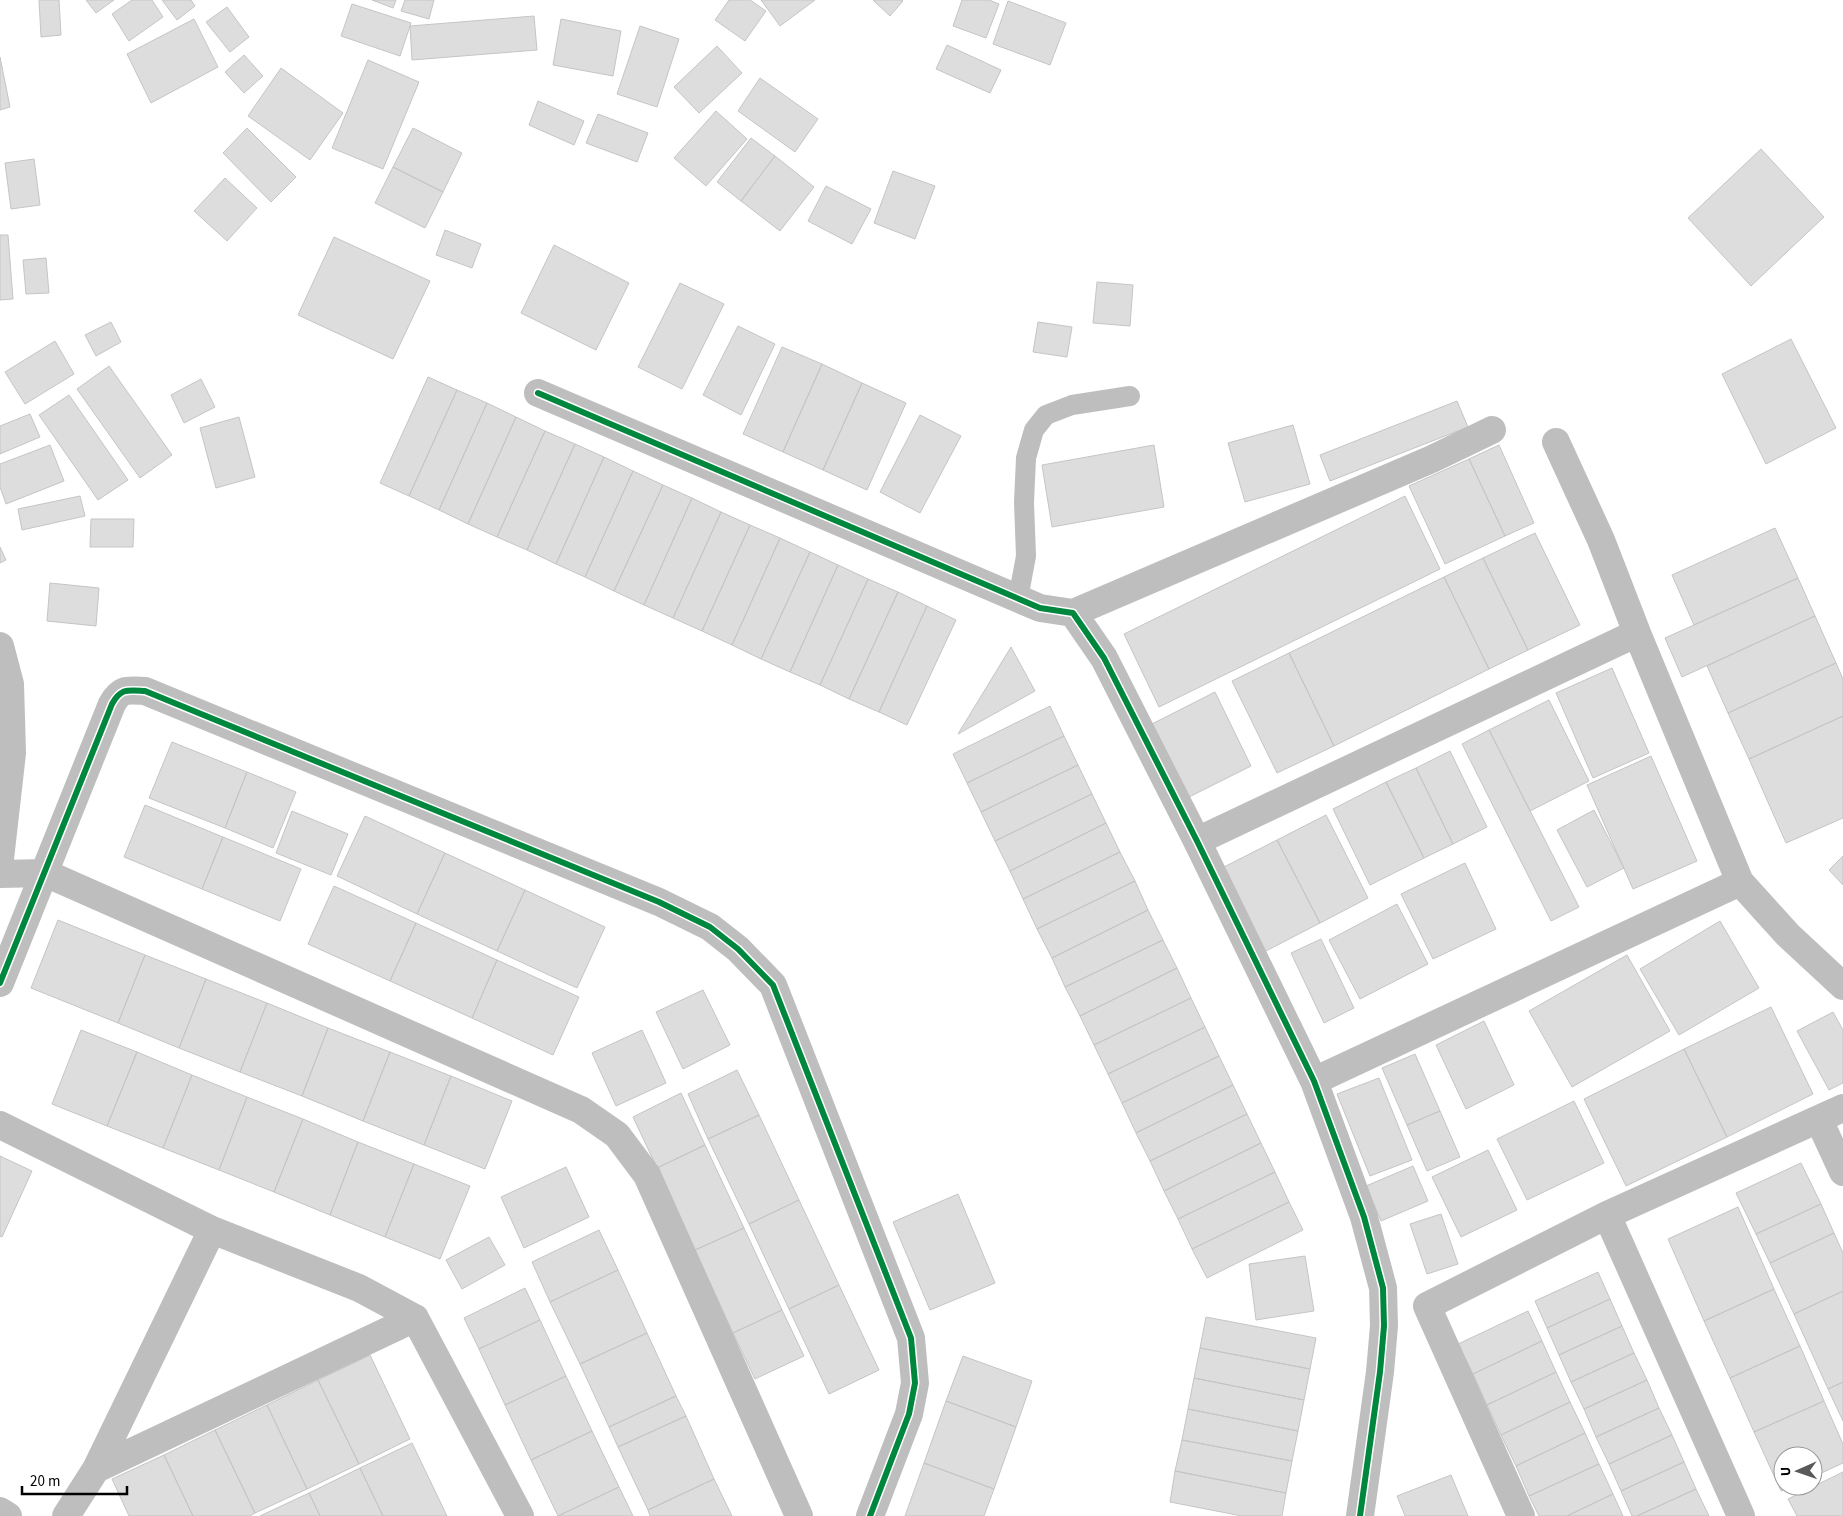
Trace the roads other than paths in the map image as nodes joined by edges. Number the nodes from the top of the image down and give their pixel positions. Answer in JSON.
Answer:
{"nodes":[{"id":1,"x":538,"y":394,"type":"dead end"},
{"id":2,"x":1130,"y":396,"type":"dead end"},
{"id":3,"x":1492,"y":430,"type":"dead end"},
{"id":4,"x":1556,"y":442,"type":"dead end"},
{"id":5,"x":1018,"y":599,"type":"junction"},
{"id":6,"x":1073,"y":613,"type":"junction"},
{"id":7,"x":1636,"y":633,"type":"junction"},
{"id":8,"x":0,"y":646,"type":"edge"},
{"id":9,"x":1197,"y":841,"type":"junction"},
{"id":10,"x":0,"y":859,"type":"edge"},
{"id":11,"x":45,"y":873,"type":"junction"},
{"id":12,"x":0,"y":874,"type":"edge"},
{"id":13,"x":1740,"y":882,"type":"junction"},
{"id":14,"x":0,"y":983,"type":"edge"},
{"id":15,"x":1843,"y":986,"type":"edge"},
{"id":16,"x":1314,"y":1081,"type":"junction"},
{"id":17,"x":1843,"y":1108,"type":"edge"},
{"id":18,"x":1819,"y":1120,"type":"junction"},
{"id":19,"x":0,"y":1125,"type":"edge"},
{"id":20,"x":1843,"y":1172,"type":"edge"},
{"id":21,"x":1607,"y":1215,"type":"junction"},
{"id":22,"x":212,"y":1230,"type":"junction"},
{"id":23,"x":415,"y":1318,"type":"junction"},
{"id":24,"x":96,"y":1469,"type":"junction"},
{"id":25,"x":0,"y":1511,"type":"edge"},
{"id":26,"x":8,"y":1516,"type":"edge"},
{"id":27,"x":66,"y":1516,"type":"edge"},
{"id":28,"x":520,"y":1516,"type":"edge"},
{"id":29,"x":799,"y":1516,"type":"edge"},
{"id":30,"x":870,"y":1516,"type":"edge"},
{"id":31,"x":1360,"y":1516,"type":"edge"},
{"id":32,"x":1521,"y":1516,"type":"edge"},
{"id":33,"x":1741,"y":1516,"type":"edge"}],
"edges":[{"from":1,"to":5,"type":"street"},
{"from":2,"to":5,"type":"lane"},
{"from":3,"to":6,"type":"street"},
{"from":4,"to":7,"type":"street"},
{"from":5,"to":6,"type":"street"},
{"from":6,"to":9,"type":"street"},
{"from":7,"to":9,"type":"street"},
{"from":7,"to":13,"type":"street"},
{"from":8,"to":10,"type":"street"},
{"from":9,"to":16,"type":"street"},
{"from":11,"to":12,"type":"street"},
{"from":11,"to":14,"type":"street"},
{"from":11,"to":29,"type":"street"},
{"from":11,"to":30,"type":"street"},
{"from":13,"to":15,"type":"street"},
{"from":13,"to":16,"type":"street"},
{"from":16,"to":31,"type":"street"},
{"from":17,"to":18,"type":"street"},
{"from":18,"to":20,"type":"street"},
{"from":18,"to":21,"type":"street"},
{"from":19,"to":22,"type":"street"},
{"from":21,"to":32,"type":"street"},
{"from":21,"to":33,"type":"street"},
{"from":22,"to":23,"type":"street"},
{"from":22,"to":24,"type":"street"},
{"from":23,"to":24,"type":"street"},
{"from":23,"to":28,"type":"street"},
{"from":24,"to":27,"type":"street"},
{"from":25,"to":26,"type":"street"}]}
